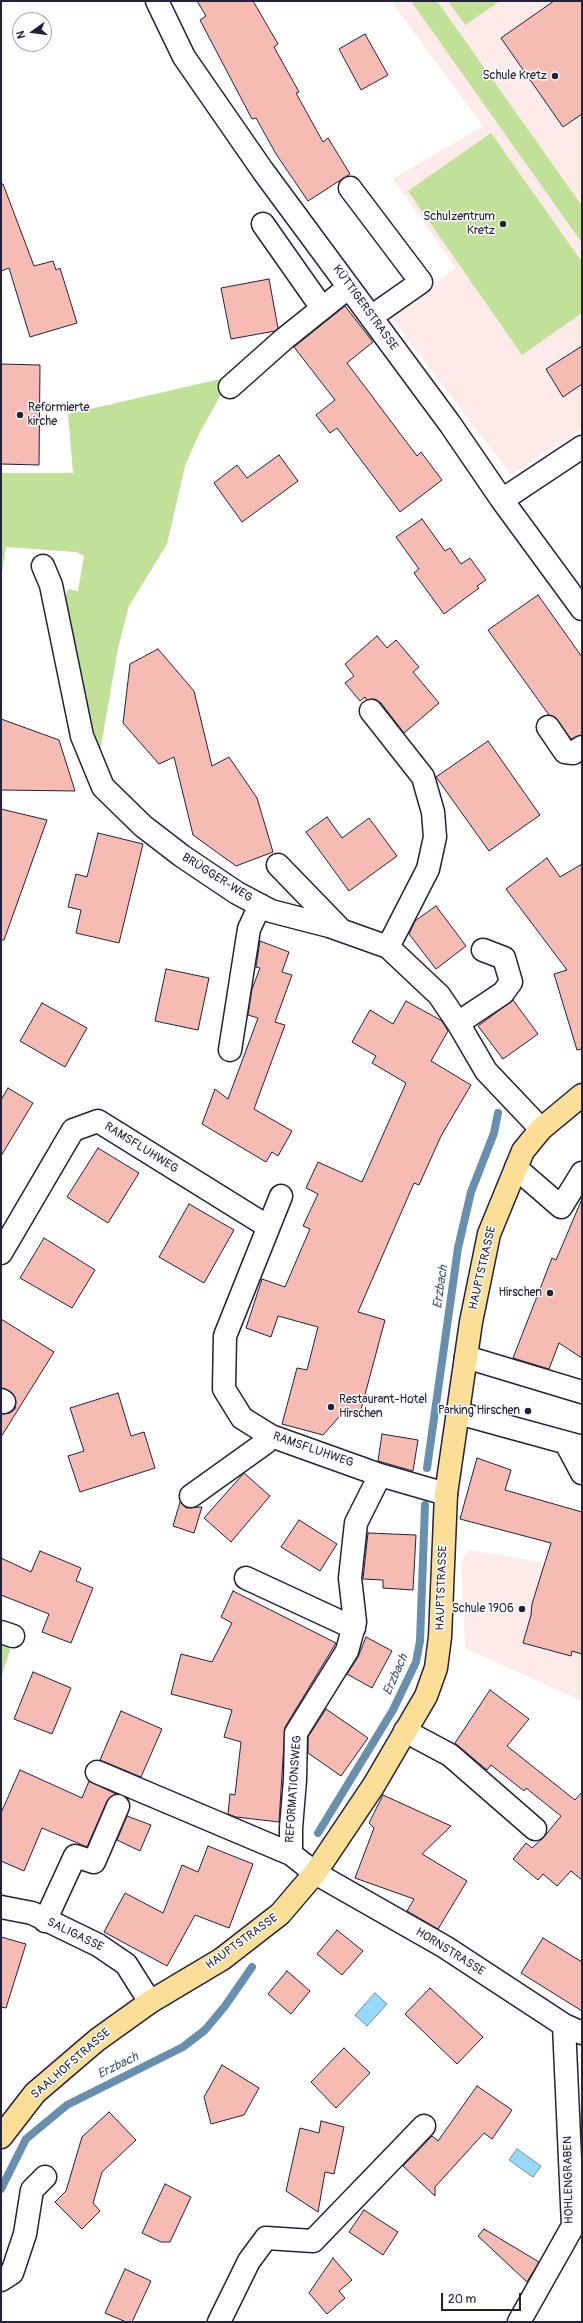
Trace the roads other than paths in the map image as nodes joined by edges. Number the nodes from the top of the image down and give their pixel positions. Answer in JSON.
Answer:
{"nodes":[{"id":1,"x":157,"y":1,"type":"edge"},
{"id":2,"x":350,"y":188,"type":"dead end"},
{"id":3,"x":263,"y":224,"type":"dead end"},
{"id":4,"x":349,"y":287,"type":"junction"},
{"id":5,"x":322,"y":308,"type":"junction"},
{"id":6,"x":371,"y":317,"type":"junction"},
{"id":7,"x":230,"y":387,"type":"dead end"},
{"id":8,"x":582,"y":447,"type":"edge"},
{"id":9,"x":502,"y":500,"type":"junction"},
{"id":10,"x":43,"y":566,"type":"dead end"},
{"id":11,"x":582,"y":609,"type":"edge"},
{"id":12,"x":371,"y":711,"type":"dead end"},
{"id":13,"x":548,"y":727,"type":"dead end"},
{"id":14,"x":582,"y":747,"type":"edge"},
{"id":15,"x":278,"y":866,"type":"dead end"},
{"id":16,"x":260,"y":905,"type":"junction"},
{"id":17,"x":341,"y":930,"type":"junction"},
{"id":18,"x":388,"y":947,"type":"junction"},
{"id":19,"x":483,"y":950,"type":"dead end"},
{"id":20,"x":458,"y":1023,"type":"junction"},
{"id":21,"x":230,"y":1050,"type":"dead end"},
{"id":22,"x":582,"y":1095,"type":"edge"},
{"id":23,"x":541,"y":1129,"type":"junction"},
{"id":24,"x":516,"y":1168,"type":"junction"},
{"id":25,"x":582,"y":1173,"type":"edge"},
{"id":26,"x":281,"y":1196,"type":"dead end"},
{"id":27,"x":267,"y":1226,"type":"junction"},
{"id":28,"x":1,"y":1253,"type":"edge"},
{"id":29,"x":466,"y":1357,"type":"junction"},
{"id":30,"x":582,"y":1392,"type":"edge"},
{"id":31,"x":458,"y":1413,"type":"junction"},
{"id":32,"x":271,"y":1436,"type":"junction"},
{"id":33,"x":574,"y":1445,"type":"edge"},
{"id":34,"x":582,"y":1473,"type":"edge"},
{"id":35,"x":380,"y":1475,"type":"junction"},
{"id":36,"x":446,"y":1494,"type":"junction"},
{"id":37,"x":191,"y":1496,"type":"dead end"},
{"id":38,"x":246,"y":1578,"type":"dead end"},
{"id":39,"x":354,"y":1628,"type":"junction"},
{"id":40,"x":405,"y":1731,"type":"junction"},
{"id":41,"x":97,"y":1772,"type":"dead end"},
{"id":42,"x":118,"y":1806,"type":"dead end"},
{"id":43,"x":535,"y":1829,"type":"dead end"},
{"id":44,"x":291,"y":1854,"type":"junction"},
{"id":45,"x":315,"y":1873,"type":"junction"},
{"id":46,"x":1,"y":1907,"type":"edge"},
{"id":47,"x":45,"y":1921,"type":"junction"},
{"id":48,"x":150,"y":2002,"type":"junction"},
{"id":49,"x":573,"y":2029,"type":"edge"},
{"id":50,"x":424,"y":2126,"type":"dead end"},
{"id":51,"x":1,"y":2137,"type":"edge"},
{"id":52,"x":44,"y":2177,"type":"dead end"},
{"id":53,"x":1,"y":2280,"type":"edge"},
{"id":54,"x":219,"y":2322,"type":"edge"},
{"id":55,"x":519,"y":2322,"type":"edge"}],
"edges":[{"from":1,"to":4,"type":"street","name":"KÜTTIGERSTRASSE"},
{"from":2,"to":6,"type":"street"},
{"from":3,"to":5,"type":"street"},
{"from":4,"to":5,"type":"street"},
{"from":4,"to":6,"type":"street","name":"KÜTTIGERSTRASSE"},
{"from":5,"to":7,"type":"street"},
{"from":6,"to":9,"type":"street","name":"KÜTTIGERSTRASSE"},
{"from":8,"to":9,"type":"street"},
{"from":9,"to":11,"type":"street","name":"KÜTTIGERSTRASSE"},
{"from":10,"to":16,"type":"street","name":"BRÜGGER-WEG"},
{"from":12,"to":18,"type":"street"},
{"from":13,"to":14,"type":"street"},
{"from":15,"to":17,"type":"street"},
{"from":16,"to":17,"type":"street","name":"BRÜGGER-WEG"},
{"from":16,"to":21,"type":"street"},
{"from":17,"to":18,"type":"street","name":"BRÜGGER-WEG"},
{"from":18,"to":20,"type":"street","name":"BRÜGGER-WEG"},
{"from":19,"to":20,"type":"street"},
{"from":20,"to":23,"type":"street","name":"BRÜGGER-WEG"},
{"from":22,"to":23,"type":"main road","name":"HAUPTSTRASSE"},
{"from":23,"to":24,"type":"main road","name":"HAUPTSTRASSE"},
{"from":24,"to":25,"type":"street"},
{"from":24,"to":29,"type":"main road","name":"HAUPTSTRASSE"},
{"from":26,"to":27,"type":"street","name":"RAMSFLUHWEG"},
{"from":27,"to":28,"type":"street","name":"RAMSFLUHWEG"},
{"from":27,"to":32,"type":"street","name":"RAMSFLUHWEG"},
{"from":29,"to":30,"type":"street"},
{"from":29,"to":31,"type":"main road","name":"HAUPTSTRASSE"},
{"from":31,"to":33,"type":"street"},
{"from":31,"to":36,"type":"main road","name":"HAUPTSTRASSE"},
{"from":32,"to":35,"type":"street","name":"RAMSFLUHWEG"},
{"from":32,"to":37,"type":"street"},
{"from":33,"to":34,"type":"street"},
{"from":35,"to":36,"type":"street","name":"RAMSFLUHWEG"},
{"from":35,"to":39,"type":"street","name":"REFORMATIONSWEG"},
{"from":36,"to":40,"type":"main road","name":"HAUPTSTRASSE"},
{"from":38,"to":39,"type":"street"},
{"from":39,"to":44,"type":"street","name":"REFORMATIONSWEG"},
{"from":40,"to":43,"type":"street"},
{"from":40,"to":45,"type":"main road","name":"HAUPTSTRASSE"},
{"from":41,"to":44,"type":"street"},
{"from":42,"to":47,"type":"street"},
{"from":44,"to":45,"type":"street","name":"REFORMATIONSWEG"},
{"from":45,"to":48,"type":"main road","name":"HAUPTSTRASSE"},
{"from":45,"to":49,"type":"street","name":"HORNSTRASSE"},
{"from":46,"to":47,"type":"street","name":"SALIGASSE"},
{"from":47,"to":48,"type":"street","name":"SALIGASSE"},
{"from":48,"to":51,"type":"main road","name":"SAALHOFSTRASSE"},
{"from":49,"to":55,"type":"street","name":"HOHLENGRABEN"},
{"from":50,"to":54,"type":"street"},
{"from":52,"to":53,"type":"street"}]}
